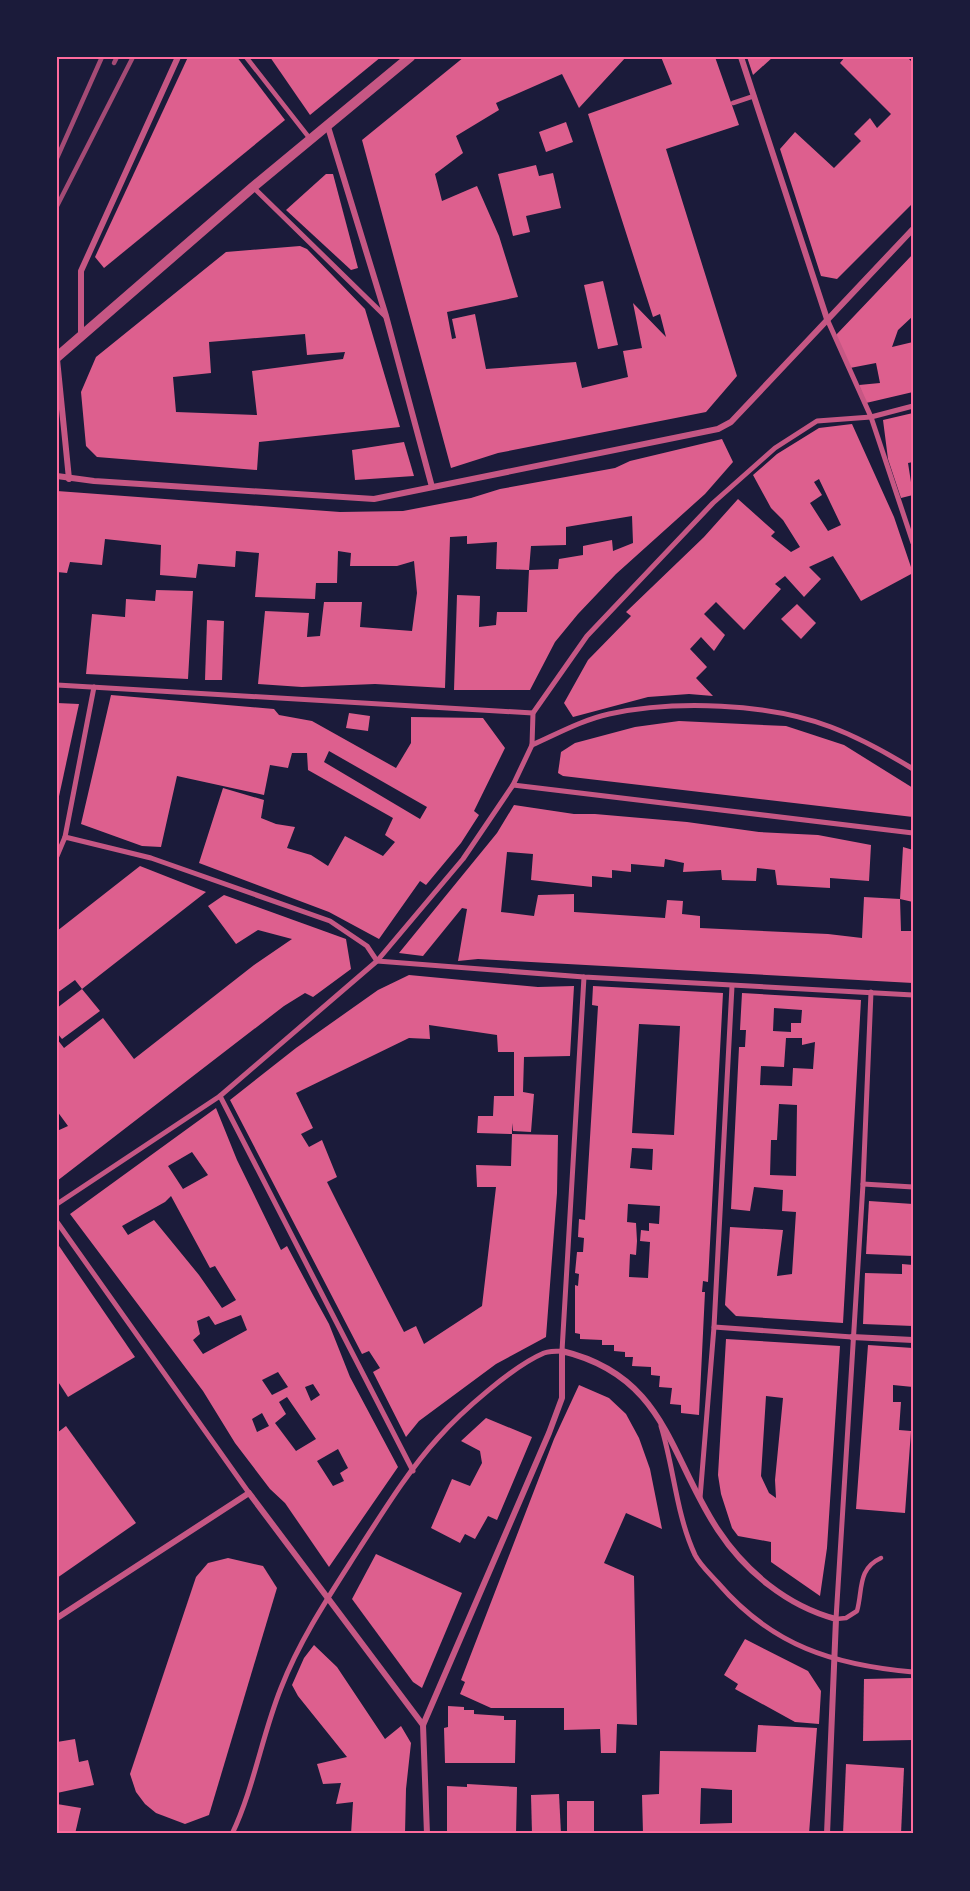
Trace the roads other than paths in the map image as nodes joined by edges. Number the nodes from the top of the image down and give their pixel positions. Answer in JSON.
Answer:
{"nodes":[{"id":1,"x":178,"y":57,"type":"edge"},
{"id":2,"x":246,"y":57,"type":"edge"},
{"id":3,"x":410,"y":57,"type":"edge"},
{"id":4,"x":741,"y":57,"type":"edge"},
{"id":5,"x":754,"y":96,"type":"junction"},
{"id":6,"x":733,"y":103,"type":"dead end"},
{"id":7,"x":328,"y":127,"type":"junction"},
{"id":8,"x":311,"y":140,"type":"junction"},
{"id":9,"x":253,"y":187,"type":"junction"},
{"id":10,"x":913,"y":229,"type":"edge"},
{"id":11,"x":386,"y":316,"type":"junction"},
{"id":12,"x":827,"y":319,"type":"junction"},
{"id":13,"x":81,"y":336,"type":"junction"},
{"id":14,"x":57,"y":358,"type":"edge"},
{"id":15,"x":913,"y":406,"type":"edge"},
{"id":16,"x":871,"y":417,"type":"junction"},
{"id":17,"x":57,"y":476,"type":"edge"},
{"id":18,"x":69,"y":478,"type":"junction"},
{"id":19,"x":432,"y":487,"type":"junction"},
{"id":20,"x":913,"y":543,"type":"edge"},
{"id":21,"x":57,"y":685,"type":"edge"},
{"id":22,"x":94,"y":687,"type":"junction"},
{"id":23,"x":532,"y":713,"type":"junction"},
{"id":24,"x":532,"y":745,"type":"junction"},
{"id":25,"x":913,"y":769,"type":"edge"},
{"id":26,"x":513,"y":785,"type":"junction"},
{"id":27,"x":913,"y":832,"type":"edge"},
{"id":28,"x":65,"y":837,"type":"junction"},
{"id":29,"x":57,"y":856,"type":"edge"},
{"id":30,"x":377,"y":961,"type":"junction"},
{"id":31,"x":584,"y":977,"type":"junction"},
{"id":32,"x":732,"y":986,"type":"junction"},
{"id":33,"x":871,"y":992,"type":"junction"},
{"id":34,"x":913,"y":995,"type":"edge"},
{"id":35,"x":219,"y":1096,"type":"junction"},
{"id":36,"x":863,"y":1184,"type":"junction"},
{"id":37,"x":913,"y":1187,"type":"edge"},
{"id":38,"x":57,"y":1204,"type":"edge"},
{"id":39,"x":57,"y":1222,"type":"edge"},
{"id":40,"x":714,"y":1327,"type":"junction"},
{"id":41,"x":852,"y":1337,"type":"junction"},
{"id":42,"x":913,"y":1340,"type":"edge"},
{"id":43,"x":562,"y":1351,"type":"junction"},
{"id":44,"x":647,"y":1402,"type":"junction"},
{"id":45,"x":413,"y":1471,"type":"junction"},
{"id":46,"x":249,"y":1493,"type":"junction"},
{"id":47,"x":700,"y":1498,"type":"junction"},
{"id":48,"x":880,"y":1558,"type":"dead end"},
{"id":49,"x":327,"y":1599,"type":"junction"},
{"id":50,"x":57,"y":1618,"type":"edge"},
{"id":51,"x":836,"y":1619,"type":"junction"},
{"id":52,"x":833,"y":1660,"type":"junction"},
{"id":53,"x":913,"y":1672,"type":"edge"},
{"id":54,"x":423,"y":1725,"type":"junction"},
{"id":55,"x":232,"y":1834,"type":"edge"},
{"id":56,"x":428,"y":1834,"type":"edge"},
{"id":57,"x":827,"y":1834,"type":"edge"}],
"edges":[{"from":1,"to":13,"type":"street"},
{"from":2,"to":8,"type":"lane"},
{"from":3,"to":7,"type":"street"},
{"from":4,"to":5,"type":"street"},
{"from":5,"to":6,"type":"lane"},
{"from":5,"to":12,"type":"street"},
{"from":7,"to":8,"type":"street"},
{"from":7,"to":11,"type":"street"},
{"from":8,"to":9,"type":"street"},
{"from":9,"to":11,"type":"street"},
{"from":9,"to":13,"type":"street"},
{"from":10,"to":12,"type":"street"},
{"from":11,"to":19,"type":"street"},
{"from":12,"to":16,"type":"street"},
{"from":12,"to":19,"type":"street"},
{"from":13,"to":14,"type":"street"},
{"from":14,"to":18,"type":"street"},
{"from":15,"to":16,"type":"street"},
{"from":16,"to":20,"type":"street"},
{"from":16,"to":23,"type":"street"},
{"from":17,"to":18,"type":"street"},
{"from":18,"to":19,"type":"street"},
{"from":21,"to":22,"type":"street"},
{"from":22,"to":23,"type":"street"},
{"from":22,"to":28,"type":"street"},
{"from":23,"to":24,"type":"street"},
{"from":24,"to":25,"type":"street"},
{"from":24,"to":26,"type":"street"},
{"from":26,"to":27,"type":"street"},
{"from":26,"to":30,"type":"street"},
{"from":28,"to":29,"type":"street"},
{"from":28,"to":30,"type":"street"},
{"from":30,"to":31,"type":"street"},
{"from":30,"to":35,"type":"street"},
{"from":31,"to":32,"type":"street"},
{"from":31,"to":43,"type":"street"},
{"from":32,"to":33,"type":"street"},
{"from":32,"to":40,"type":"street"},
{"from":33,"to":34,"type":"street"},
{"from":33,"to":36,"type":"street"},
{"from":35,"to":38,"type":"street"},
{"from":35,"to":45,"type":"street"},
{"from":36,"to":37,"type":"street"},
{"from":36,"to":41,"type":"street"},
{"from":39,"to":46,"type":"street"},
{"from":40,"to":41,"type":"street"},
{"from":40,"to":47,"type":"street"},
{"from":41,"to":42,"type":"street"},
{"from":41,"to":51,"type":"street"},
{"from":43,"to":44,"type":"street"},
{"from":43,"to":45,"type":"street"},
{"from":43,"to":54,"type":"street"},
{"from":44,"to":47,"type":"street"},
{"from":44,"to":52,"type":"street"},
{"from":45,"to":49,"type":"street"},
{"from":46,"to":49,"type":"street"},
{"from":46,"to":50,"type":"street"},
{"from":47,"to":51,"type":"street"},
{"from":48,"to":51,"type":"lane"},
{"from":49,"to":54,"type":"street"},
{"from":49,"to":55,"type":"street"},
{"from":51,"to":52,"type":"street"},
{"from":52,"to":53,"type":"street"},
{"from":52,"to":57,"type":"street"},
{"from":54,"to":56,"type":"street"}]}
